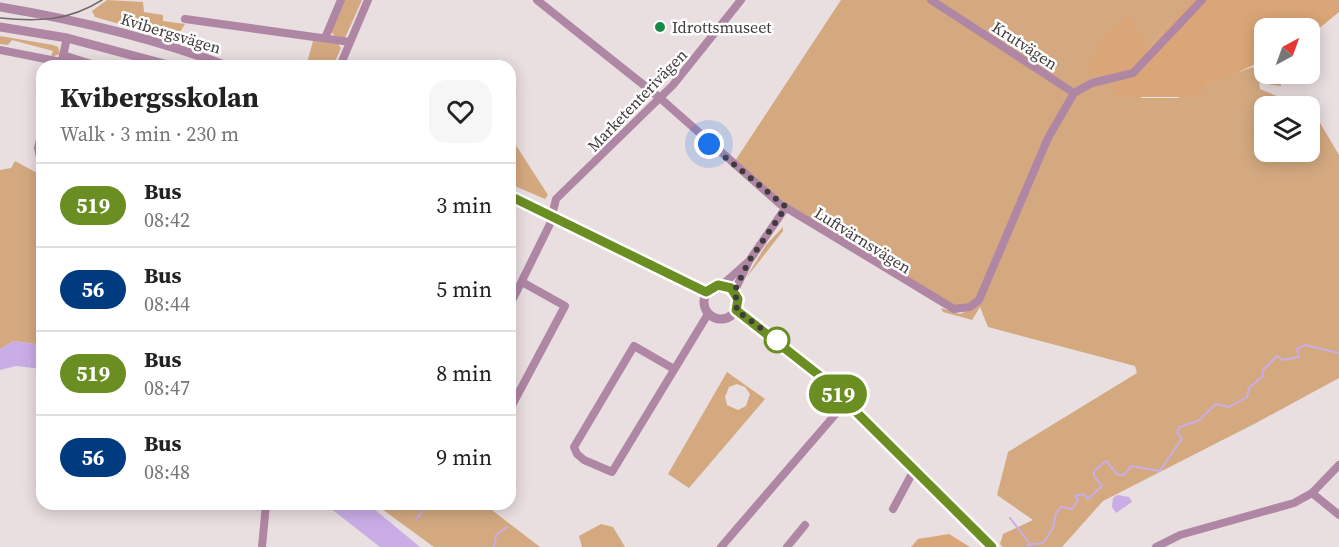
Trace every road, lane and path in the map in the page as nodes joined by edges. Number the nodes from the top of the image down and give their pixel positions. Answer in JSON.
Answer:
{"nodes":[{"id":1,"x":341,"y":0,"type":"edge"},
{"id":2,"x":368,"y":0,"type":"edge"},
{"id":3,"x":537,"y":0,"type":"edge"},
{"id":4,"x":741,"y":0,"type":"edge"},
{"id":5,"x":931,"y":0,"type":"edge"},
{"id":6,"x":1202,"y":0,"type":"edge"},
{"id":7,"x":0,"y":7,"type":"edge"},
{"id":8,"x":185,"y":19,"type":"dead end"},
{"id":9,"x":0,"y":27,"type":"edge"},
{"id":10,"x":67,"y":38,"type":"junction"},
{"id":11,"x":325,"y":38,"type":"junction"},
{"id":12,"x":350,"y":42,"type":"junction"},
{"id":13,"x":1,"y":52,"type":"edge"},
{"id":14,"x":54,"y":60,"type":"edge"},
{"id":15,"x":61,"y":60,"type":"edge"},
{"id":16,"x":150,"y":60,"type":"edge"},
{"id":17,"x":208,"y":60,"type":"edge"},
{"id":18,"x":342,"y":60,"type":"edge"},
{"id":19,"x":1074,"y":93,"type":"junction"},
{"id":20,"x":660,"y":98,"type":"junction"},
{"id":21,"x":516,"y":199,"type":"edge"},
{"id":22,"x":786,"y":207,"type":"junction"},
{"id":23,"x":552,"y":216,"type":"junction"},
{"id":24,"x":749,"y":261,"type":"junction"},
{"id":25,"x":522,"y":282,"type":"junction"},
{"id":26,"x":722,"y":285,"type":"junction"},
{"id":27,"x":706,"y":292,"type":"junction"},
{"id":28,"x":734,"y":292,"type":"junction"},
{"id":29,"x":516,"y":294,"type":"edge"},
{"id":30,"x":736,"y":310,"type":"junction"},
{"id":31,"x":708,"y":314,"type":"junction"},
{"id":32,"x":674,"y":369,"type":"junction"},
{"id":33,"x":516,"y":398,"type":"edge"},
{"id":34,"x":846,"y":402,"type":"junction"},
{"id":35,"x":1339,"y":465,"type":"edge"},
{"id":36,"x":914,"y":470,"type":"junction"},
{"id":37,"x":1312,"y":493,"type":"junction"},
{"id":38,"x":893,"y":509,"type":"dead end"},
{"id":39,"x":265,"y":510,"type":"edge"},
{"id":40,"x":1339,"y":514,"type":"edge"},
{"id":41,"x":805,"y":525,"type":"dead end"},
{"id":42,"x":262,"y":547,"type":"edge"},
{"id":43,"x":721,"y":547,"type":"edge"},
{"id":44,"x":787,"y":547,"type":"edge"},
{"id":45,"x":992,"y":547,"type":"edge"},
{"id":46,"x":1156,"y":547,"type":"edge"}],
"edges":[{"from":1,"to":11,"type":"street"},
{"from":2,"to":12,"type":"street"},
{"from":3,"to":20,"type":"street","name":"Luftvärnsvägen"},
{"from":4,"to":20,"type":"street","name":"Marketenterivägen"},
{"from":5,"to":19,"type":"street","name":"Krutvägen"},
{"from":6,"to":19,"type":"street"},
{"from":7,"to":17,"type":"street","name":"Kvibergsvägen"},
{"from":8,"to":11,"type":"street"},
{"from":9,"to":10,"type":"street","name":"Kvibergsvägen"},
{"from":10,"to":15,"type":"street"},
{"from":10,"to":16,"type":"street","name":"Kvibergsvägen"},
{"from":11,"to":12,"type":"street"},
{"from":12,"to":18,"type":"street"},
{"from":13,"to":14,"type":"street"},
{"from":19,"to":22,"type":"street","name":"Luftvärnsvägen"},
{"from":20,"to":22,"type":"street","name":"Luftvärnsvägen"},
{"from":20,"to":23,"type":"street","name":"Marketenterivägen"},
{"from":21,"to":23,"type":"street"},
{"from":22,"to":24,"type":"street"},
{"from":23,"to":25,"type":"street","name":"Marketenterivägen"},
{"from":23,"to":27,"type":"street"},
{"from":24,"to":26,"type":"street"},
{"from":24,"to":28,"type":"street"},
{"from":25,"to":29,"type":"street","name":"Marketenterivägen"},
{"from":25,"to":33,"type":"street"},
{"from":26,"to":27,"type":"street"},
{"from":26,"to":28,"type":"street"},
{"from":27,"to":31,"type":"street"},
{"from":28,"to":30,"type":"street"},
{"from":30,"to":31,"type":"street"},
{"from":30,"to":34,"type":"street"},
{"from":31,"to":32,"type":"street"},
{"from":32,"to":32,"type":"street"},
{"from":34,"to":36,"type":"street"},
{"from":34,"to":43,"type":"street"},
{"from":35,"to":37,"type":"street"},
{"from":36,"to":38,"type":"street"},
{"from":36,"to":45,"type":"street"},
{"from":37,"to":40,"type":"street"},
{"from":37,"to":46,"type":"street"},
{"from":39,"to":42,"type":"street"},
{"from":41,"to":44,"type":"street"}]}
